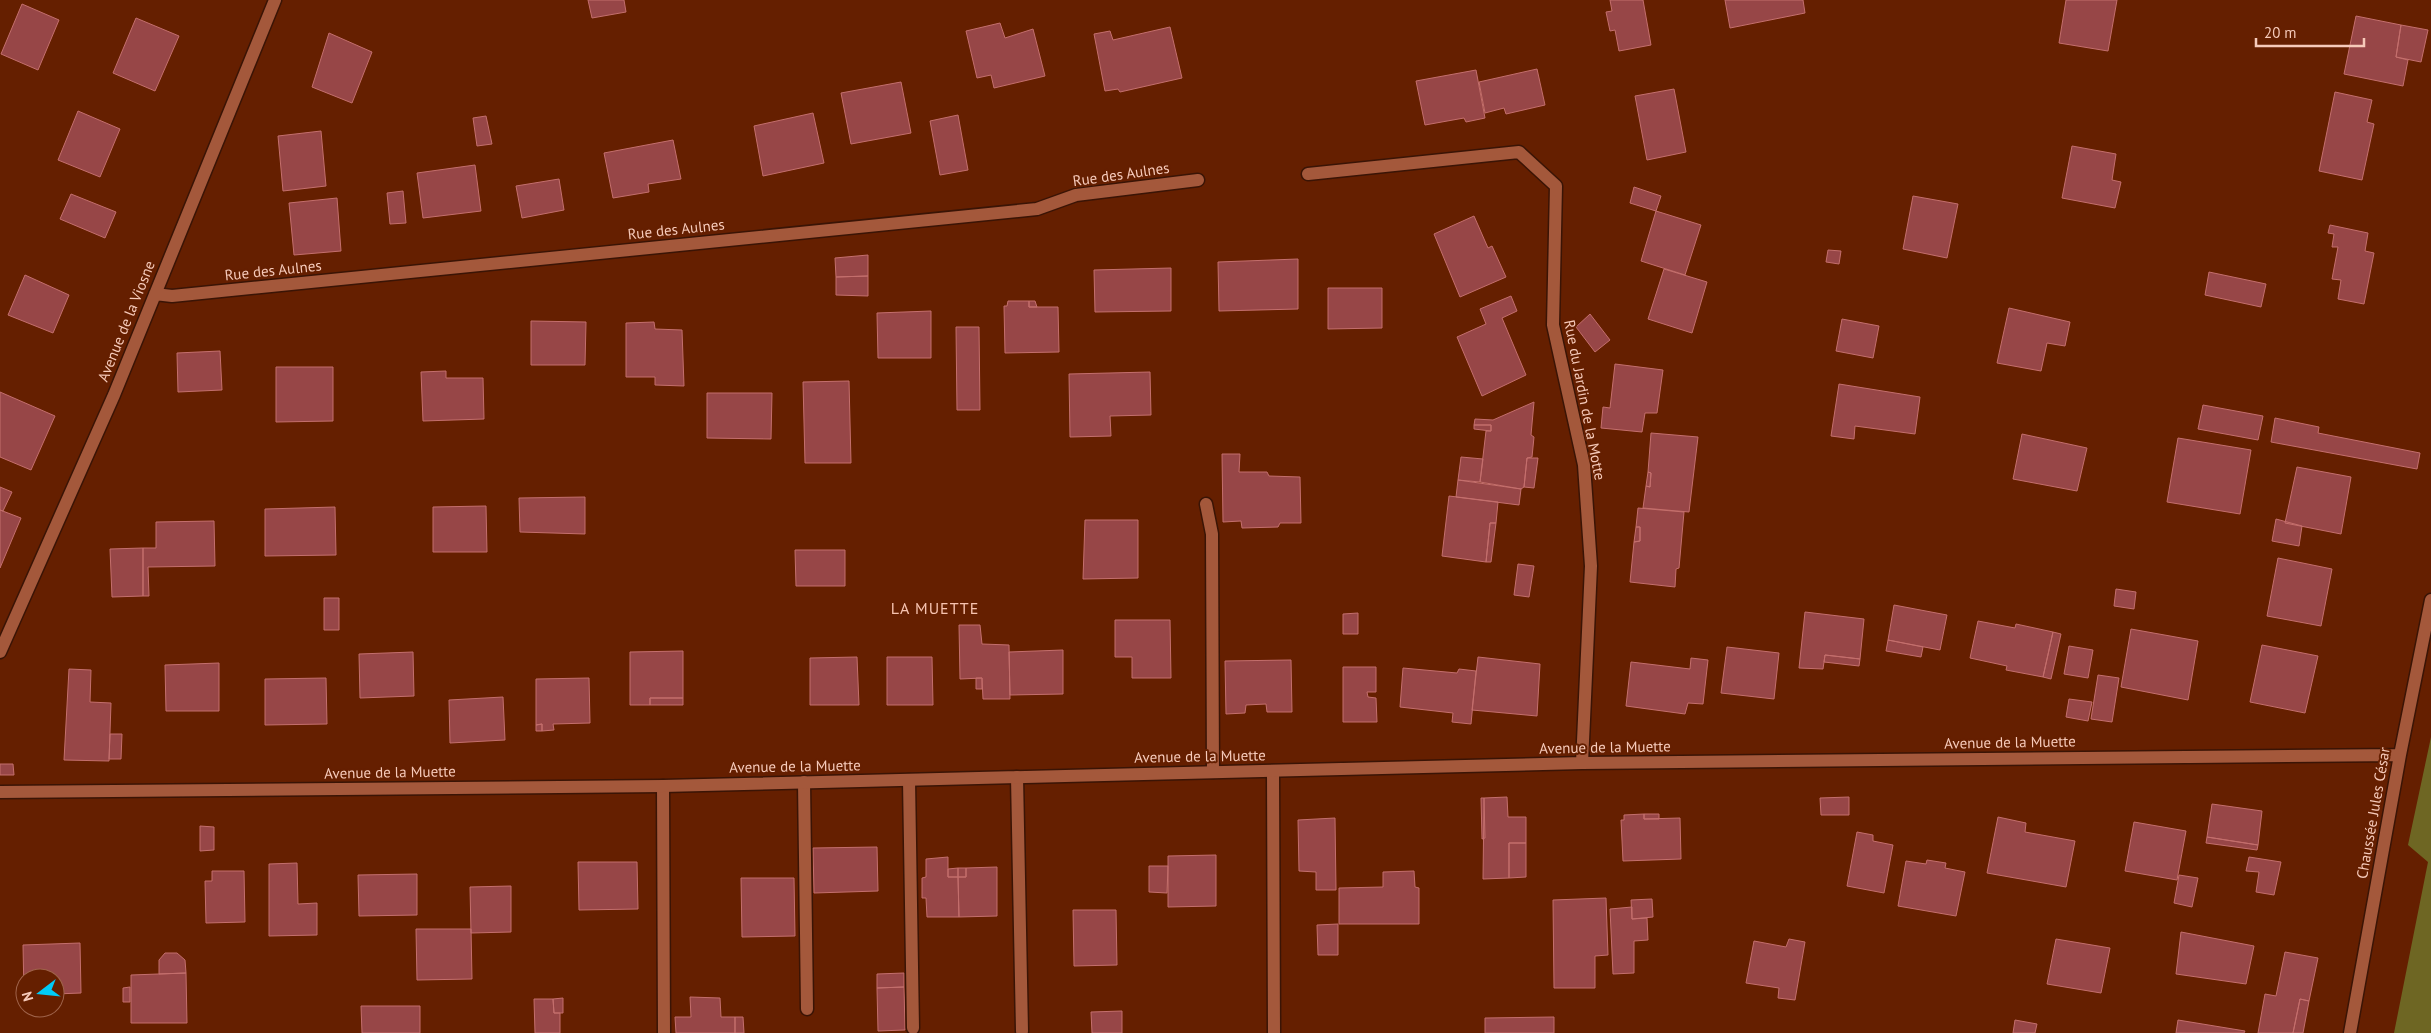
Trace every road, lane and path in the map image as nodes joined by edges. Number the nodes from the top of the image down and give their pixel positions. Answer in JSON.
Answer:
{"nodes":[{"id":1,"x":275,"y":0,"type":"edge"},
{"id":2,"x":1308,"y":174,"type":"dead end"},
{"id":3,"x":1198,"y":180,"type":"dead end"},
{"id":4,"x":155,"y":294,"type":"junction"},
{"id":5,"x":1206,"y":504,"type":"dead end"},
{"id":6,"x":2431,"y":600,"type":"edge"},
{"id":7,"x":0,"y":652,"type":"edge"},
{"id":8,"x":2400,"y":754,"type":"junction"},
{"id":9,"x":1582,"y":763,"type":"junction"},
{"id":10,"x":1273,"y":771,"type":"junction"},
{"id":11,"x":1213,"y":772,"type":"junction"},
{"id":12,"x":1017,"y":777,"type":"junction"},
{"id":13,"x":909,"y":780,"type":"junction"},
{"id":14,"x":804,"y":782,"type":"junction"},
{"id":15,"x":663,"y":786,"type":"junction"},
{"id":16,"x":0,"y":792,"type":"edge"},
{"id":17,"x":807,"y":1009,"type":"dead end"},
{"id":18,"x":914,"y":1028,"type":"dead end"},
{"id":19,"x":1022,"y":1031,"type":"dead end"},
{"id":20,"x":664,"y":1033,"type":"edge"},
{"id":21,"x":1274,"y":1033,"type":"edge"},
{"id":22,"x":2350,"y":1033,"type":"edge"}],
"edges":[{"from":1,"to":4,"type":"street","name":"Avenue de la Viosne"},
{"from":2,"to":9,"type":"street","name":"Rue du Jardin de la Motte"},
{"from":3,"to":4,"type":"street","name":"Rue des Aulnes"},
{"from":4,"to":7,"type":"street","name":"Avenue de la Viosne"},
{"from":5,"to":11,"type":"street"},
{"from":6,"to":8,"type":"street","name":"Chaussée Jules César"},
{"from":8,"to":9,"type":"street","name":"Avenue de la Muette"},
{"from":8,"to":22,"type":"street","name":"Chaussée Jules César"},
{"from":9,"to":10,"type":"street","name":"Avenue de la Muette"},
{"from":10,"to":11,"type":"street","name":"Avenue de la Muette"},
{"from":10,"to":21,"type":"street"},
{"from":11,"to":12,"type":"street","name":"Avenue de la Muette"},
{"from":12,"to":13,"type":"street","name":"Avenue de la Muette"},
{"from":12,"to":19,"type":"street"},
{"from":13,"to":14,"type":"street","name":"Avenue de la Muette"},
{"from":13,"to":18,"type":"street"},
{"from":14,"to":15,"type":"street","name":"Avenue de la Muette"},
{"from":14,"to":17,"type":"street"},
{"from":15,"to":16,"type":"street","name":"Avenue de la Muette"},
{"from":15,"to":20,"type":"street"}]}
